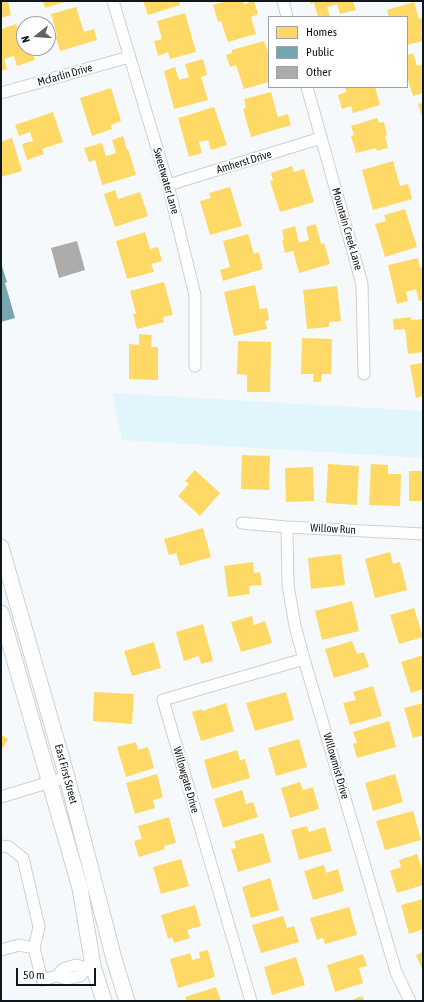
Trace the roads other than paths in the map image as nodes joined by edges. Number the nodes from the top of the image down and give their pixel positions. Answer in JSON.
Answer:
{"nodes":[{"id":1,"x":113,"y":1,"type":"edge"},
{"id":2,"x":283,"y":1,"type":"edge"},
{"id":3,"x":287,"y":16,"type":"edge"},
{"id":4,"x":129,"y":57,"type":"junction"},
{"id":5,"x":307,"y":88,"type":"edge"},
{"id":6,"x":1,"y":93,"type":"edge"},
{"id":7,"x":321,"y":138,"type":"junction"},
{"id":8,"x":168,"y":185,"type":"junction"},
{"id":9,"x":195,"y":366,"type":"dead end"},
{"id":10,"x":364,"y":374,"type":"dead end"},
{"id":11,"x":242,"y":523,"type":"dead end"},
{"id":12,"x":287,"y":527,"type":"junction"},
{"id":13,"x":423,"y":534,"type":"edge"},
{"id":14,"x":1,"y":547,"type":"edge"},
{"id":15,"x":18,"y":607,"type":"junction"},
{"id":16,"x":1,"y":613,"type":"edge"},
{"id":17,"x":304,"y":659,"type":"junction"},
{"id":18,"x":67,"y":777,"type":"junction"},
{"id":19,"x":50,"y":782,"type":"junction"},
{"id":20,"x":1,"y":797,"type":"edge"},
{"id":21,"x":1,"y":846,"type":"edge"},
{"id":22,"x":34,"y":948,"type":"junction"},
{"id":23,"x":1,"y":950,"type":"edge"},
{"id":24,"x":114,"y":959,"type":"junction"},
{"id":25,"x":90,"y":967,"type":"junction"},
{"id":26,"x":104,"y":1001,"type":"edge"},
{"id":27,"x":127,"y":1001,"type":"edge"},
{"id":28,"x":251,"y":1001,"type":"edge"},
{"id":29,"x":410,"y":1001,"type":"edge"}],
"edges":[{"from":1,"to":4,"type":"street","name":"Sweetwater Lane"},
{"from":2,"to":3,"type":"street"},
{"from":4,"to":6,"type":"street","name":"Mcfarlin Drive"},
{"from":4,"to":8,"type":"street","name":"Sweetwater Lane"},
{"from":5,"to":7,"type":"street","name":"Mountain Creek Lane"},
{"from":7,"to":8,"type":"street","name":"Amherst Drive"},
{"from":7,"to":10,"type":"street","name":"Mountain Creek Lane"},
{"from":8,"to":9,"type":"street","name":"Sweetwater Lane"},
{"from":11,"to":12,"type":"street","name":"Willow Run"},
{"from":12,"to":13,"type":"street","name":"Willow Run"},
{"from":12,"to":17,"type":"street","name":"Willowmist Drive"},
{"from":14,"to":15,"type":"main road","name":"East First Street"},
{"from":15,"to":16,"type":"street"},
{"from":15,"to":18,"type":"main road","name":"East First Street"},
{"from":16,"to":19,"type":"main road","name":"East First Street"},
{"from":17,"to":28,"type":"street","name":"Willowgate Drive"},
{"from":17,"to":29,"type":"street","name":"Willowmist Drive"},
{"from":18,"to":19,"type":"street"},
{"from":18,"to":24,"type":"main road","name":"East First Street"},
{"from":19,"to":20,"type":"street"},
{"from":19,"to":25,"type":"main road","name":"East First Street"},
{"from":21,"to":22,"type":"street"},
{"from":22,"to":23,"type":"street"},
{"from":22,"to":25,"type":"street"},
{"from":24,"to":25,"type":"main road"},
{"from":24,"to":27,"type":"main road","name":"East First Street"},
{"from":25,"to":26,"type":"main road","name":"East First Street"}]}
